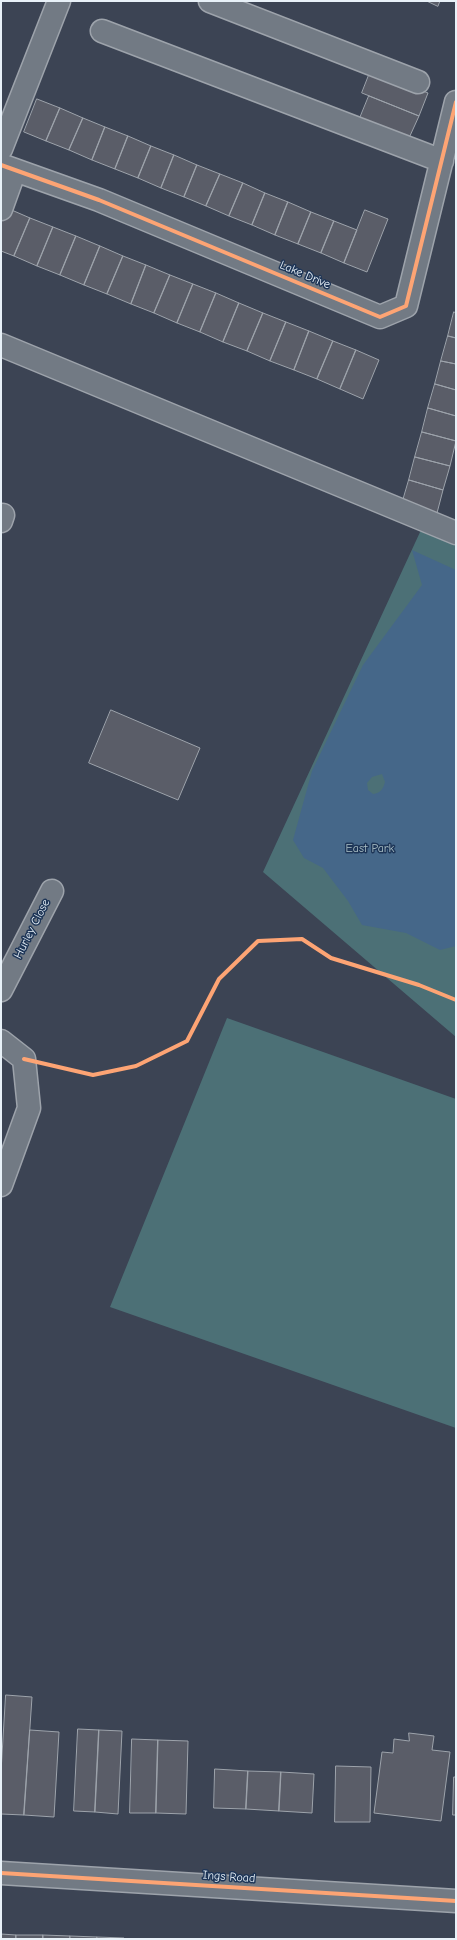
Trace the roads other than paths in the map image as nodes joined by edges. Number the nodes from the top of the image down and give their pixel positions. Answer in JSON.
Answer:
{"nodes":[{"id":1,"x":59,"y":1,"type":"edge"},
{"id":2,"x":210,"y":1,"type":"edge"},
{"id":3,"x":102,"y":31,"type":"dead end"},
{"id":4,"x":418,"y":82,"type":"dead end"},
{"id":5,"x":456,"y":102,"type":"edge"},
{"id":6,"x":1,"y":149,"type":"edge"},
{"id":7,"x":442,"y":161,"type":"junction"},
{"id":8,"x":8,"y":168,"type":"edge"},
{"id":9,"x":1,"y":209,"type":"edge"},
{"id":10,"x":1,"y":345,"type":"edge"},
{"id":11,"x":456,"y":533,"type":"edge"},
{"id":12,"x":52,"y":890,"type":"dead end"},
{"id":13,"x":1,"y":990,"type":"edge"},
{"id":14,"x":1,"y":1041,"type":"edge"},
{"id":15,"x":1,"y":1185,"type":"edge"},
{"id":16,"x":1,"y":1873,"type":"edge"},
{"id":17,"x":456,"y":1901,"type":"edge"}],
"edges":[{"from":1,"to":6,"type":"street"},
{"from":2,"to":4,"type":"street"},
{"from":3,"to":7,"type":"street"},
{"from":5,"to":7,"type":"street","name":"Lake Drive"},
{"from":7,"to":8,"type":"street","name":"Lake Drive"},
{"from":8,"to":9,"type":"street"},
{"from":10,"to":11,"type":"street"},
{"from":12,"to":13,"type":"street","name":"Hurley Close"},
{"from":14,"to":15,"type":"street"},
{"from":16,"to":17,"type":"street","name":"Ings Road"}]}
